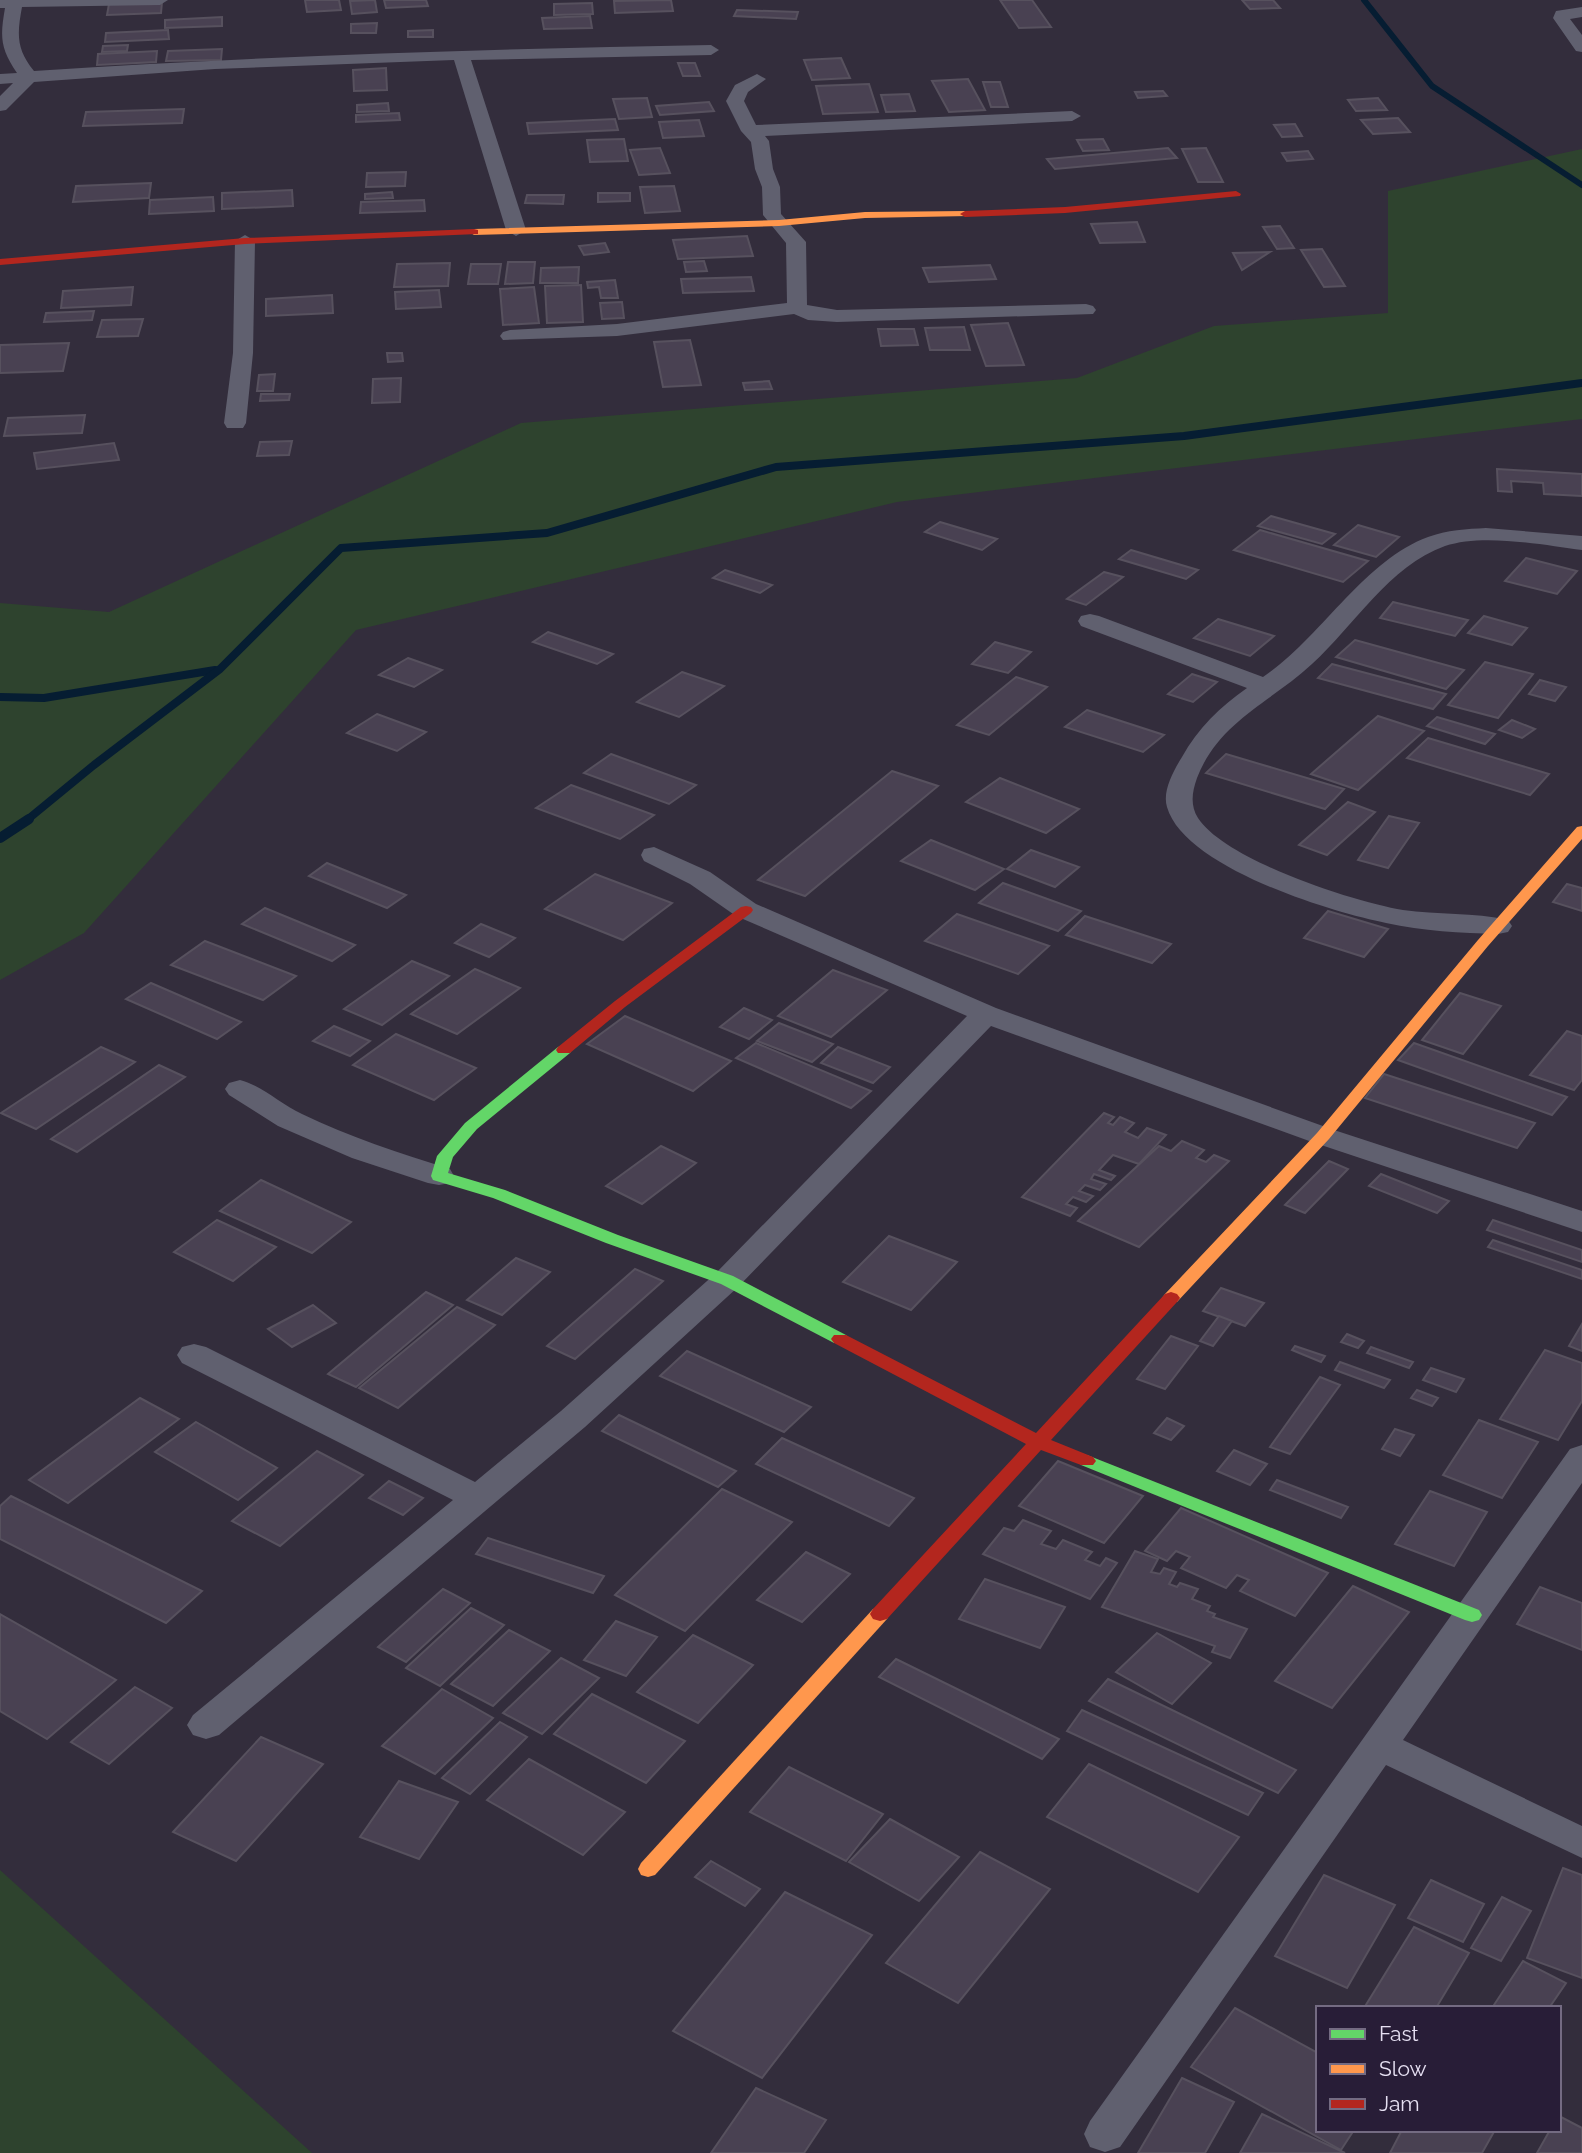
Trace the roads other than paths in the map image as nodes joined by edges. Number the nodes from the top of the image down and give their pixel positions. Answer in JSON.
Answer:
{"nodes":[{"id":1,"x":160,"y":0,"type":"edge"},
{"id":2,"x":7,"y":4,"type":"edge"},
{"id":3,"x":1582,"y":12,"type":"edge"},
{"id":4,"x":1582,"y":47,"type":"edge"},
{"id":5,"x":711,"y":51,"type":"dead end"},
{"id":6,"x":461,"y":55,"type":"junction"},
{"id":7,"x":29,"y":78,"type":"junction"},
{"id":8,"x":0,"y":79,"type":"edge"},
{"id":9,"x":757,"y":79,"type":"dead end"},
{"id":10,"x":0,"y":106,"type":"edge"},
{"id":11,"x":1072,"y":117,"type":"dead end"},
{"id":12,"x":750,"y":131,"type":"junction"},
{"id":13,"x":1236,"y":194,"type":"dead end"},
{"id":14,"x":779,"y":223,"type":"junction"},
{"id":15,"x":516,"y":230,"type":"junction"},
{"id":16,"x":245,"y":241,"type":"junction"},
{"id":17,"x":0,"y":262,"type":"edge"},
{"id":18,"x":797,"y":308,"type":"junction"},
{"id":19,"x":1086,"y":310,"type":"dead end"},
{"id":20,"x":510,"y":336,"type":"dead end"},
{"id":21,"x":235,"y":423,"type":"dead end"},
{"id":22,"x":1582,"y":543,"type":"edge"},
{"id":23,"x":1090,"y":621,"type":"dead end"},
{"id":24,"x":1264,"y":685,"type":"junction"},
{"id":25,"x":1579,"y":838,"type":"edge"},
{"id":26,"x":654,"y":855,"type":"dead end"},
{"id":27,"x":746,"y":910,"type":"junction"},
{"id":28,"x":1498,"y":926,"type":"junction"},
{"id":29,"x":986,"y":1014,"type":"junction"},
{"id":30,"x":240,"y":1089,"type":"dead end"},
{"id":31,"x":1324,"y":1136,"type":"junction"},
{"id":32,"x":439,"y":1176,"type":"junction"},
{"id":33,"x":1582,"y":1222,"type":"edge"},
{"id":34,"x":727,"y":1280,"type":"junction"},
{"id":35,"x":194,"y":1355,"type":"dead end"},
{"id":36,"x":1036,"y":1441,"type":"junction"},
{"id":37,"x":1582,"y":1457,"type":"edge"},
{"id":38,"x":479,"y":1499,"type":"junction"},
{"id":39,"x":1472,"y":1615,"type":"junction"},
{"id":40,"x":206,"y":1725,"type":"dead end"},
{"id":41,"x":1380,"y":1745,"type":"junction"},
{"id":42,"x":1582,"y":1843,"type":"edge"},
{"id":43,"x":648,"y":1869,"type":"dead end"},
{"id":44,"x":1105,"y":2134,"type":"dead end"}],
"edges":[{"from":1,"to":2,"type":"street"},
{"from":2,"to":7,"type":"street"},
{"from":3,"to":4,"type":"street"},
{"from":5,"to":6,"type":"street"},
{"from":6,"to":7,"type":"street"},
{"from":6,"to":15,"type":"street"},
{"from":7,"to":8,"type":"street"},
{"from":7,"to":10,"type":"street"},
{"from":9,"to":12,"type":"street"},
{"from":11,"to":12,"type":"street"},
{"from":12,"to":14,"type":"street"},
{"from":13,"to":14,"type":"street"},
{"from":14,"to":15,"type":"street"},
{"from":14,"to":18,"type":"street"},
{"from":15,"to":16,"type":"street"},
{"from":16,"to":17,"type":"street"},
{"from":16,"to":21,"type":"street"},
{"from":18,"to":19,"type":"street"},
{"from":18,"to":20,"type":"street"},
{"from":22,"to":24,"type":"street"},
{"from":23,"to":24,"type":"street"},
{"from":24,"to":28,"type":"street"},
{"from":25,"to":28,"type":"street"},
{"from":26,"to":27,"type":"street"},
{"from":27,"to":29,"type":"street"},
{"from":27,"to":32,"type":"street"},
{"from":28,"to":31,"type":"street"},
{"from":29,"to":31,"type":"street"},
{"from":29,"to":34,"type":"street"},
{"from":30,"to":32,"type":"street"},
{"from":31,"to":33,"type":"street"},
{"from":31,"to":36,"type":"street"},
{"from":32,"to":34,"type":"street"},
{"from":34,"to":36,"type":"street"},
{"from":34,"to":38,"type":"street"},
{"from":35,"to":38,"type":"street"},
{"from":36,"to":39,"type":"street"},
{"from":36,"to":43,"type":"street"},
{"from":37,"to":39,"type":"street"},
{"from":38,"to":40,"type":"street"},
{"from":39,"to":41,"type":"street"},
{"from":41,"to":42,"type":"street"},
{"from":41,"to":44,"type":"street"}]}
